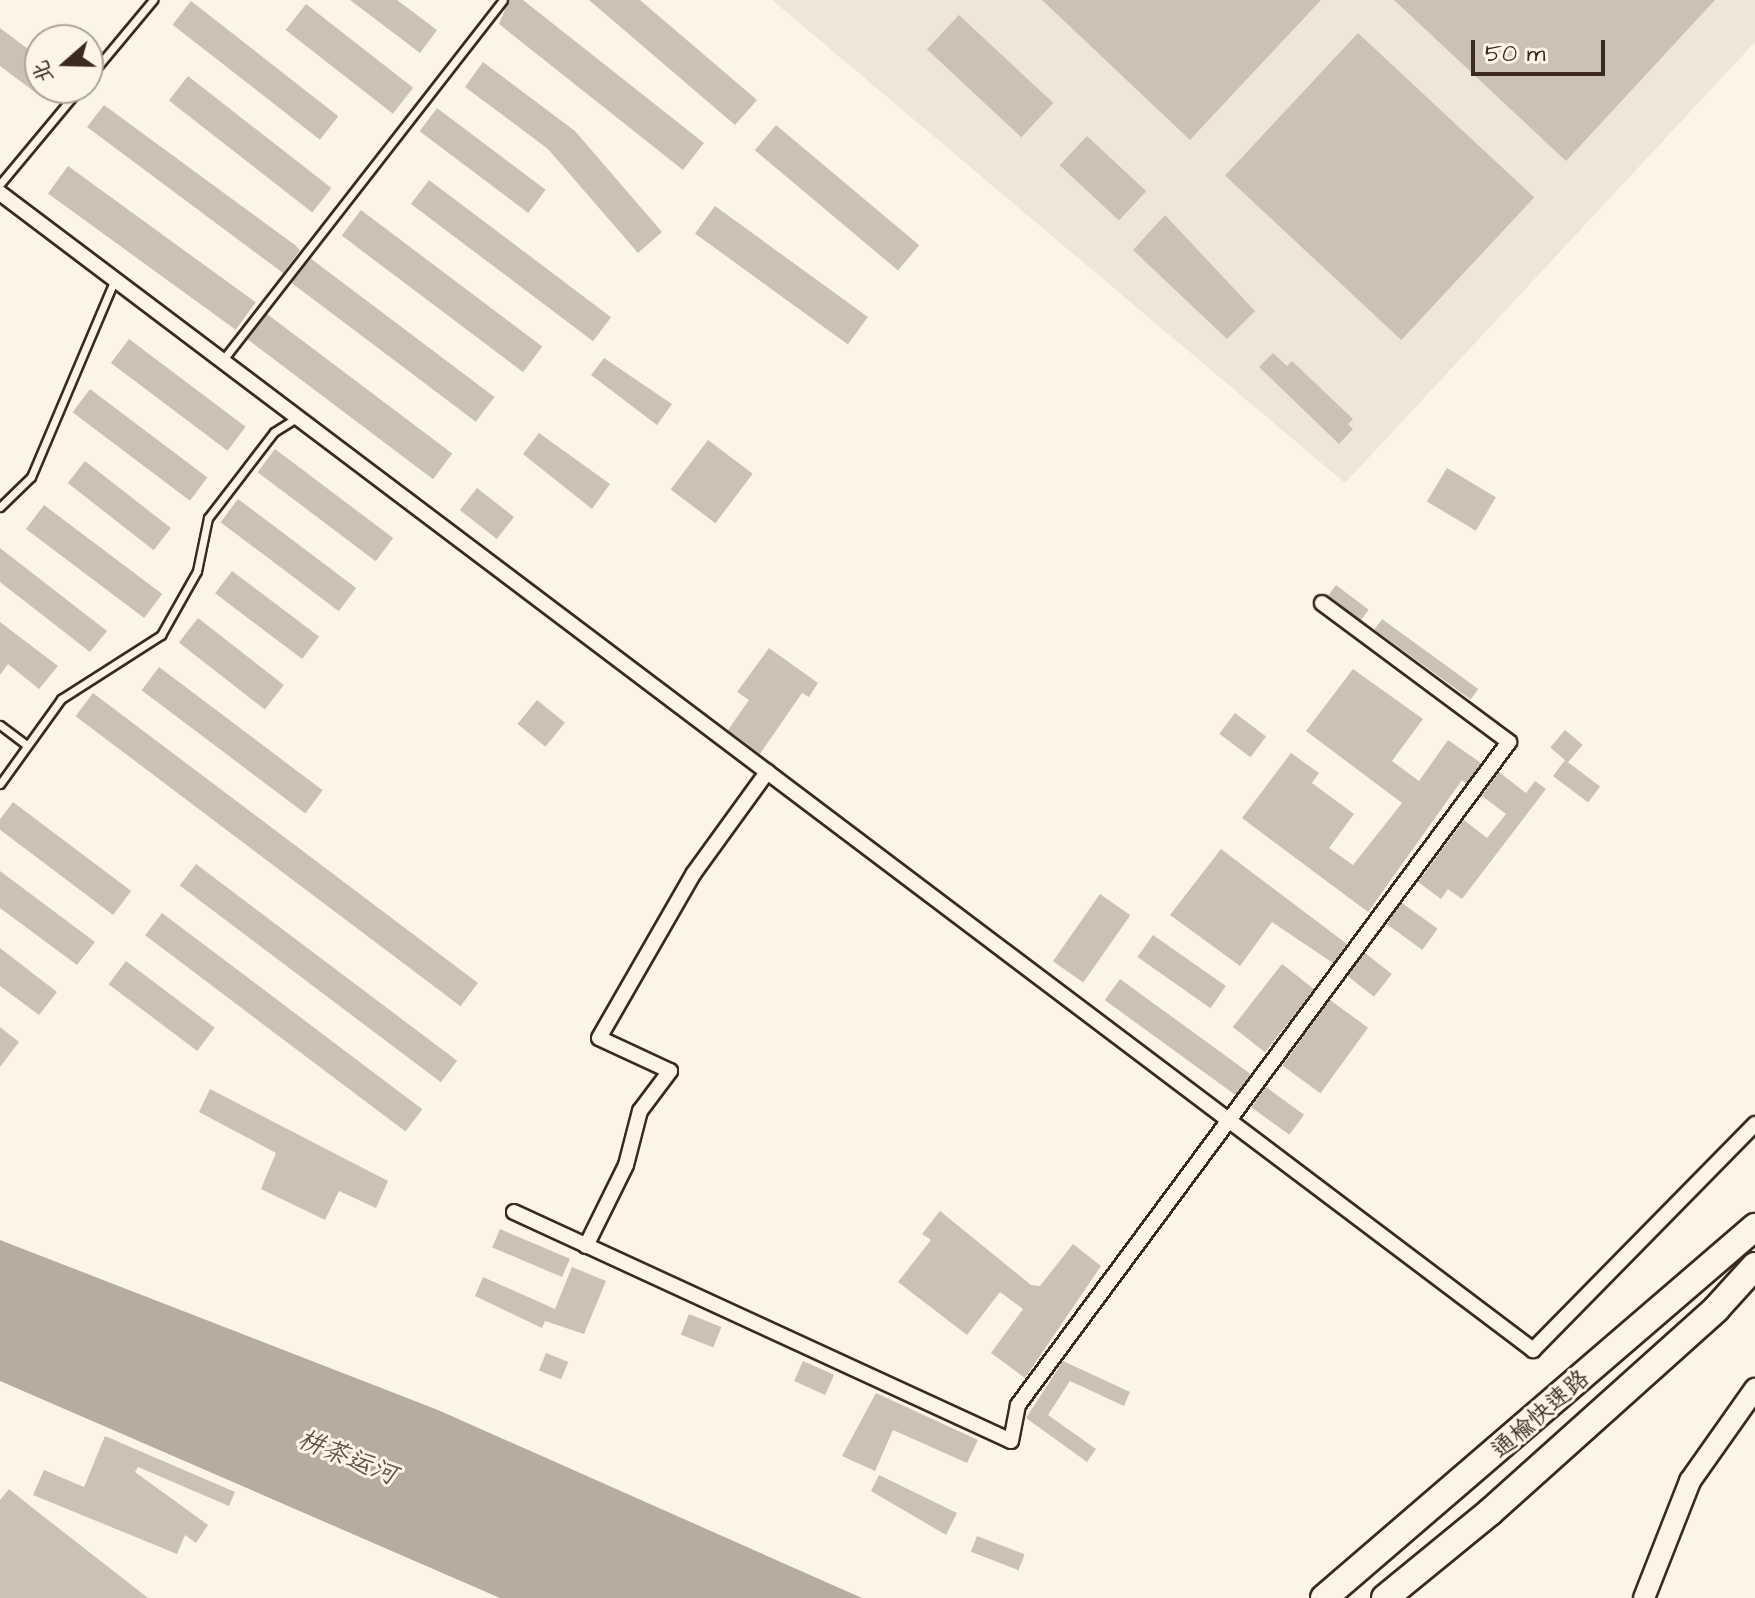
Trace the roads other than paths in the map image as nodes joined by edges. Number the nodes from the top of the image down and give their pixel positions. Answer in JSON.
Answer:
{"nodes":[{"id":1,"x":153,"y":0,"type":"edge"},
{"id":2,"x":503,"y":0,"type":"edge"},
{"id":3,"x":104,"y":59,"type":"edge"},
{"id":4,"x":67,"y":104,"type":"edge"},
{"id":5,"x":0,"y":184,"type":"edge"},
{"id":6,"x":0,"y":193,"type":"edge"},
{"id":7,"x":114,"y":281,"type":"junction"},
{"id":8,"x":220,"y":363,"type":"junction"},
{"id":9,"x":295,"y":419,"type":"junction"},
{"id":10,"x":0,"y":507,"type":"edge"},
{"id":11,"x":1322,"y":603,"type":"dead end"},
{"id":12,"x":0,"y":725,"type":"edge"},
{"id":13,"x":25,"y":744,"type":"junction"},
{"id":14,"x":767,"y":772,"type":"junction"},
{"id":15,"x":0,"y":784,"type":"edge"},
{"id":16,"x":1232,"y":1117,"type":"junction"},
{"id":17,"x":1755,"y":1124,"type":"edge"},
{"id":18,"x":1755,"y":1211,"type":"edge"},
{"id":19,"x":514,"y":1212,"type":"dead end"},
{"id":20,"x":1755,"y":1227,"type":"edge"},
{"id":21,"x":586,"y":1246,"type":"junction"},
{"id":22,"x":1755,"y":1266,"type":"edge"},
{"id":23,"x":1755,"y":1280,"type":"edge"},
{"id":24,"x":1683,"y":1291,"type":"junction"},
{"id":25,"x":1716,"y":1309,"type":"junction"},
{"id":26,"x":1755,"y":1389,"type":"edge"},
{"id":27,"x":1324,"y":1598,"type":"edge"},
{"id":28,"x":1385,"y":1598,"type":"edge"},
{"id":29,"x":1644,"y":1598,"type":"edge"}],
"edges":[{"from":1,"to":3,"type":"lane"},
{"from":2,"to":8,"type":"lane"},
{"from":4,"to":5,"type":"lane"},
{"from":6,"to":7,"type":"street"},
{"from":7,"to":8,"type":"street"},
{"from":7,"to":10,"type":"lane"},
{"from":8,"to":9,"type":"street"},
{"from":9,"to":13,"type":"lane"},
{"from":9,"to":14,"type":"street"},
{"from":11,"to":16,"type":"street"},
{"from":12,"to":13,"type":"lane"},
{"from":13,"to":15,"type":"lane"},
{"from":14,"to":16,"type":"street"},
{"from":14,"to":21,"type":"street"},
{"from":16,"to":17,"type":"street"},
{"from":16,"to":21,"type":"street"},
{"from":18,"to":24,"type":"street"},
{"from":19,"to":21,"type":"street"},
{"from":20,"to":24,"type":"highway","name":"通榆快速路"},
{"from":22,"to":25,"type":"highway","name":"通榆快速路"},
{"from":23,"to":25,"type":"street"},
{"from":24,"to":27,"type":"highway","name":"通榆快速路"},
{"from":25,"to":28,"type":"highway","name":"通榆快速路"},
{"from":26,"to":29,"type":"street"}]}
